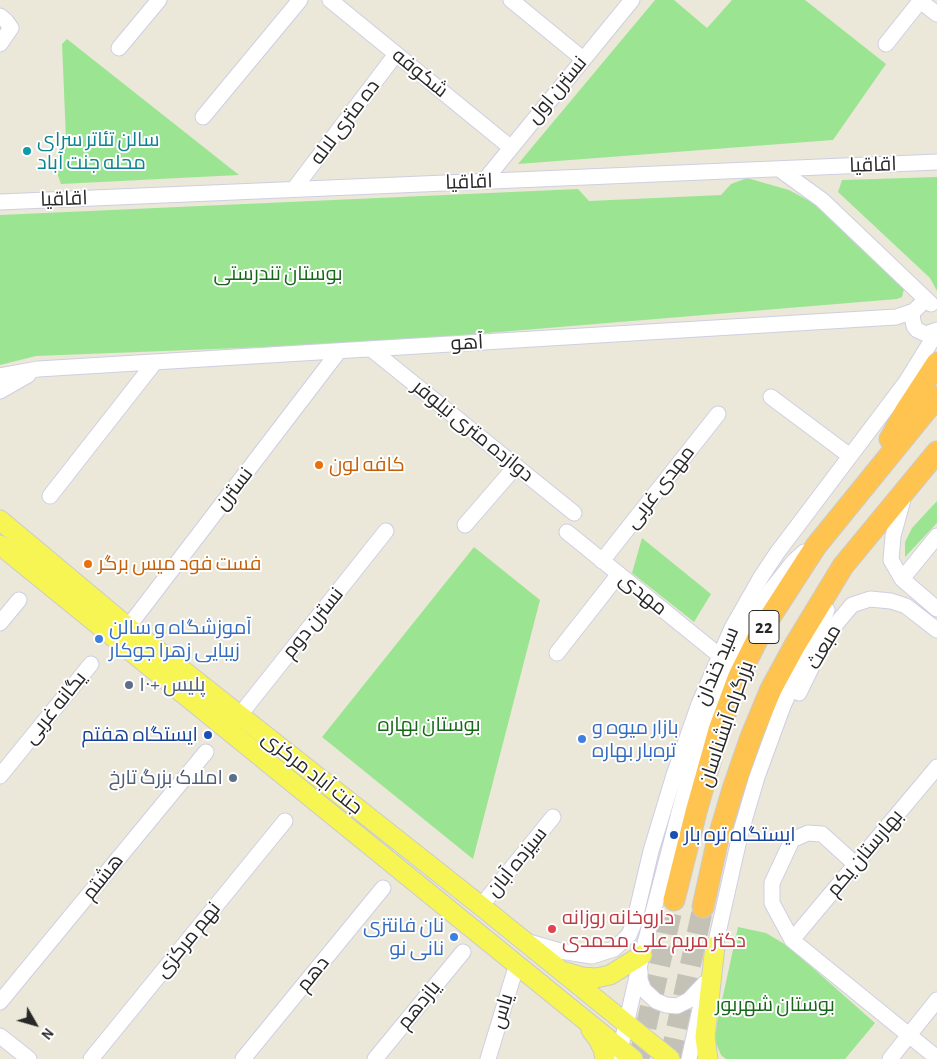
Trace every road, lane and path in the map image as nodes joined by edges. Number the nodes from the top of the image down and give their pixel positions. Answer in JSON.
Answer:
{"nodes":[{"id":1,"x":159,"y":0,"type":"edge"},
{"id":2,"x":300,"y":0,"type":"edge"},
{"id":3,"x":330,"y":0,"type":"edge"},
{"id":4,"x":511,"y":0,"type":"edge"},
{"id":5,"x":632,"y":0,"type":"edge"},
{"id":6,"x":920,"y":0,"type":"edge"},
{"id":7,"x":937,"y":14,"type":"edge"},
{"id":8,"x":0,"y":16,"type":"edge"},
{"id":9,"x":0,"y":44,"type":"edge"},
{"id":10,"x":886,"y":44,"type":"dead end"},
{"id":11,"x":119,"y":48,"type":"dead end"},
{"id":12,"x":396,"y":54,"type":"junction"},
{"id":13,"x":583,"y":59,"type":"junction"},
{"id":14,"x":203,"y":117,"type":"dead end"},
{"id":15,"x":510,"y":147,"type":"junction"},
{"id":16,"x":937,"y":162,"type":"edge"},
{"id":17,"x":779,"y":169,"type":"junction"},
{"id":18,"x":484,"y":181,"type":"junction"},
{"id":19,"x":294,"y":189,"type":"junction"},
{"id":20,"x":0,"y":202,"type":"edge"},
{"id":21,"x":922,"y":315,"type":"edge"},
{"id":22,"x":937,"y":331,"type":"edge"},
{"id":23,"x":371,"y":349,"type":"junction"},
{"id":24,"x":340,"y":351,"type":"junction"},
{"id":25,"x":155,"y":362,"type":"junction"},
{"id":26,"x":928,"y":362,"type":"edge"},
{"id":27,"x":38,"y":369,"type":"junction"},
{"id":28,"x":0,"y":376,"type":"edge"},
{"id":29,"x":0,"y":391,"type":"edge"},
{"id":30,"x":771,"y":397,"type":"dead end"},
{"id":31,"x":937,"y":397,"type":"edge"},
{"id":32,"x":718,"y":414,"type":"dead end"},
{"id":33,"x":937,"y":452,"type":"edge"},
{"id":34,"x":850,"y":456,"type":"junction"},
{"id":35,"x":516,"y":466,"type":"junction"},
{"id":36,"x":869,"y":478,"type":"junction"},
{"id":37,"x":906,"y":489,"type":"junction"},
{"id":38,"x":50,"y":496,"type":"dead end"},
{"id":39,"x":574,"y":513,"type":"dead end"},
{"id":40,"x":0,"y":520,"type":"edge"},
{"id":41,"x":465,"y":525,"type":"dead end"},
{"id":42,"x":830,"y":528,"type":"junction"},
{"id":43,"x":386,"y":531,"type":"dead end"},
{"id":44,"x":567,"y":532,"type":"dead end"},
{"id":45,"x":937,"y":536,"type":"edge"},
{"id":46,"x":0,"y":545,"type":"edge"},
{"id":47,"x":859,"y":547,"type":"junction"},
{"id":48,"x":602,"y":560,"type":"junction"},
{"id":49,"x":619,"y":574,"type":"junction"},
{"id":50,"x":902,"y":579,"type":"junction"},
{"id":51,"x":18,"y":600,"type":"dead end"},
{"id":52,"x":937,"y":609,"type":"edge"},
{"id":53,"x":0,"y":623,"type":"edge"},
{"id":54,"x":128,"y":626,"type":"junction"},
{"id":55,"x":937,"y":630,"type":"edge"},
{"id":56,"x":557,"y":653,"type":"dead end"},
{"id":57,"x":720,"y":656,"type":"junction"},
{"id":58,"x":91,"y":664,"type":"dead end"},
{"id":59,"x":239,"y":716,"type":"junction"},
{"id":60,"x":206,"y":752,"type":"dead end"},
{"id":61,"x":937,"y":767,"type":"edge"},
{"id":62,"x":0,"y":776,"type":"edge"},
{"id":63,"x":757,"y":777,"type":"junction"},
{"id":64,"x":553,"y":817,"type":"dead end"},
{"id":65,"x":285,"y":821,"type":"dead end"},
{"id":66,"x":376,"y":823,"type":"junction"},
{"id":67,"x":364,"y":840,"type":"junction"},
{"id":68,"x":855,"y":864,"type":"junction"},
{"id":69,"x":383,"y":888,"type":"dead end"},
{"id":70,"x":674,"y":900,"type":"tunnel mouth"},
{"id":71,"x":481,"y":906,"type":"junction"},
{"id":72,"x":704,"y":907,"type":"tunnel mouth"},
{"id":73,"x":792,"y":940,"type":"junction"},
{"id":74,"x":524,"y":941,"type":"junction"},
{"id":75,"x":715,"y":946,"type":"junction"},
{"id":76,"x":463,"y":952,"type":"dead end"},
{"id":77,"x":641,"y":961,"type":"junction"},
{"id":78,"x":517,"y":964,"type":"junction"},
{"id":79,"x":561,"y":970,"type":"junction"},
{"id":80,"x":706,"y":982,"type":"junction"},
{"id":81,"x":937,"y":1000,"type":"edge"},
{"id":82,"x":0,"y":1002,"type":"edge"},
{"id":83,"x":626,"y":1022,"type":"junction"},
{"id":84,"x":909,"y":1035,"type":"junction"},
{"id":85,"x":0,"y":1036,"type":"edge"},
{"id":86,"x":619,"y":1056,"type":"edge"},
{"id":87,"x":937,"y":1058,"type":"edge"},
{"id":88,"x":29,"y":1059,"type":"edge"},
{"id":89,"x":91,"y":1059,"type":"edge"},
{"id":90,"x":242,"y":1059,"type":"edge"},
{"id":91,"x":375,"y":1059,"type":"edge"},
{"id":92,"x":488,"y":1059,"type":"edge"},
{"id":93,"x":670,"y":1059,"type":"edge"},
{"id":94,"x":689,"y":1059,"type":"edge"},
{"id":95,"x":708,"y":1059,"type":"edge"},
{"id":96,"x":890,"y":1059,"type":"edge"}],
"edges":[{"from":1,"to":11,"type":"street"},
{"from":2,"to":14,"type":"street"},
{"from":3,"to":12,"type":"street","name":"شکوفه"},
{"from":4,"to":13,"type":"street"},
{"from":5,"to":13,"type":"street","name":"نسترن اول"},
{"from":6,"to":7,"type":"street"},
{"from":6,"to":10,"type":"street"},
{"from":8,"to":9,"type":"street"},
{"from":12,"to":15,"type":"street","name":"شکوفه"},
{"from":12,"to":19,"type":"street","name":"ده متری لاله"},
{"from":13,"to":15,"type":"street","name":"نسترن اول"},
{"from":15,"to":18,"type":"street","name":"نسترن اول"},
{"from":16,"to":17,"type":"street","name":"اقاقیا"},
{"from":17,"to":18,"type":"street","name":"اقاقیا"},
{"from":17,"to":21,"type":"street"},
{"from":18,"to":19,"type":"street","name":"اقاقیا"},
{"from":19,"to":20,"type":"street","name":"اقاقیا"},
{"from":21,"to":22,"type":"street","name":"آهو"},
{"from":21,"to":23,"type":"street","name":"آهو"},
{"from":21,"to":26,"type":"street"},
{"from":22,"to":26,"type":"street","name":"سید خندان"},
{"from":23,"to":24,"type":"street","name":"آهو"},
{"from":23,"to":35,"type":"street","name":"دوازده متری نیلوفر"},
{"from":24,"to":25,"type":"street","name":"آهو"},
{"from":24,"to":54,"type":"street","name":"نسترن"},
{"from":25,"to":27,"type":"street","name":"آهو"},
{"from":25,"to":38,"type":"street"},
{"from":26,"to":34,"type":"street","name":"سید خندان"},
{"from":26,"to":36,"type":"highway"},
{"from":27,"to":28,"type":"street","name":"آهو"},
{"from":27,"to":29,"type":"street"},
{"from":30,"to":34,"type":"street"},
{"from":31,"to":36,"type":"highway","name":"بزرگراه آبشناسان","number":"22"},
{"from":32,"to":48,"type":"street","name":"مهدی غربی"},
{"from":33,"to":37,"type":"highway","name":"بزرگراه آبشناسان","number":"22"},
{"from":34,"to":57,"type":"street","name":"سید خندان"},
{"from":35,"to":39,"type":"street","name":"دوازده متری نیلوفر"},
{"from":35,"to":41,"type":"street"},
{"from":36,"to":42,"type":"highway","name":"بزرگراه آبشناسان","number":"22"},
{"from":37,"to":47,"type":"highway","name":"بزرگراه آبشناسان","number":"22"},
{"from":37,"to":50,"type":"street"},
{"from":40,"to":54,"type":"main road","name":"جنت آباد مرکزی"},
{"from":42,"to":70,"type":"highway","name":"بزرگراه آبشناسان","number":"22"},
{"from":42,"to":77,"type":"street"},
{"from":43,"to":59,"type":"street","name":"نسترن دوم"},
{"from":44,"to":48,"type":"street","name":"مهدی"},
{"from":45,"to":50,"type":"street"},
{"from":46,"to":67,"type":"main road","name":"جنت آباد مرکزی"},
{"from":47,"to":63,"type":"street"},
{"from":47,"to":72,"type":"highway","name":"بزرگراه آبشناسان","number":"22"},
{"from":48,"to":49,"type":"street","name":"مهدی"},
{"from":49,"to":56,"type":"street"},
{"from":49,"to":57,"type":"street","name":"مهدی"},
{"from":50,"to":52,"type":"street"},
{"from":51,"to":53,"type":"street"},
{"from":54,"to":59,"type":"main road","name":"جنت آباد مرکزی"},
{"from":55,"to":63,"type":"street","name":"مبعث"},
{"from":57,"to":74,"type":"street","name":"سید خندان"},
{"from":58,"to":62,"type":"street","name":"یگانه غربی"},
{"from":59,"to":66,"type":"main road","name":"جنت آباد مرکزی"},
{"from":60,"to":82,"type":"street","name":"هشتم"},
{"from":61,"to":68,"type":"street","name":"بهارستان یکم"},
{"from":63,"to":75,"type":"street"},
{"from":64,"to":71,"type":"street","name":"سیزده آبان"},
{"from":65,"to":89,"type":"street","name":"نهم مرکزی"},
{"from":66,"to":67,"type":"main road"},
{"from":66,"to":71,"type":"main road","name":"جنت آباد مرکزی"},
{"from":67,"to":78,"type":"main road","name":"جنت آباد مرکزی"},
{"from":68,"to":73,"type":"street","name":"بهارستان یکم"},
{"from":68,"to":73,"type":"street"},
{"from":69,"to":90,"type":"street","name":"دهم"},
{"from":71,"to":74,"type":"main road","name":"جنت آباد مرکزی"},
{"from":73,"to":84,"type":"street"},
{"from":74,"to":79,"type":"main road","name":"جنت آباد مرکزی"},
{"from":75,"to":80,"type":"street"},
{"from":75,"to":95,"type":"main road"},
{"from":76,"to":91,"type":"street","name":"یازدهم"},
{"from":77,"to":79,"type":"main road"},
{"from":77,"to":80,"type":"street"},
{"from":77,"to":83,"type":"street"},
{"from":78,"to":86,"type":"main road","name":"جنت آباد مرکزی"},
{"from":78,"to":92,"type":"street","name":"یاس"},
{"from":79,"to":83,"type":"main road","name":"جنت آباد مرکزی"},
{"from":80,"to":94,"type":"street"},
{"from":81,"to":84,"type":"street"},
{"from":83,"to":86,"type":"street"},
{"from":83,"to":93,"type":"main road","name":"جنت آباد مرکزی"},
{"from":84,"to":87,"type":"street"},
{"from":84,"to":96,"type":"street"},
{"from":85,"to":88,"type":"street"}]}
